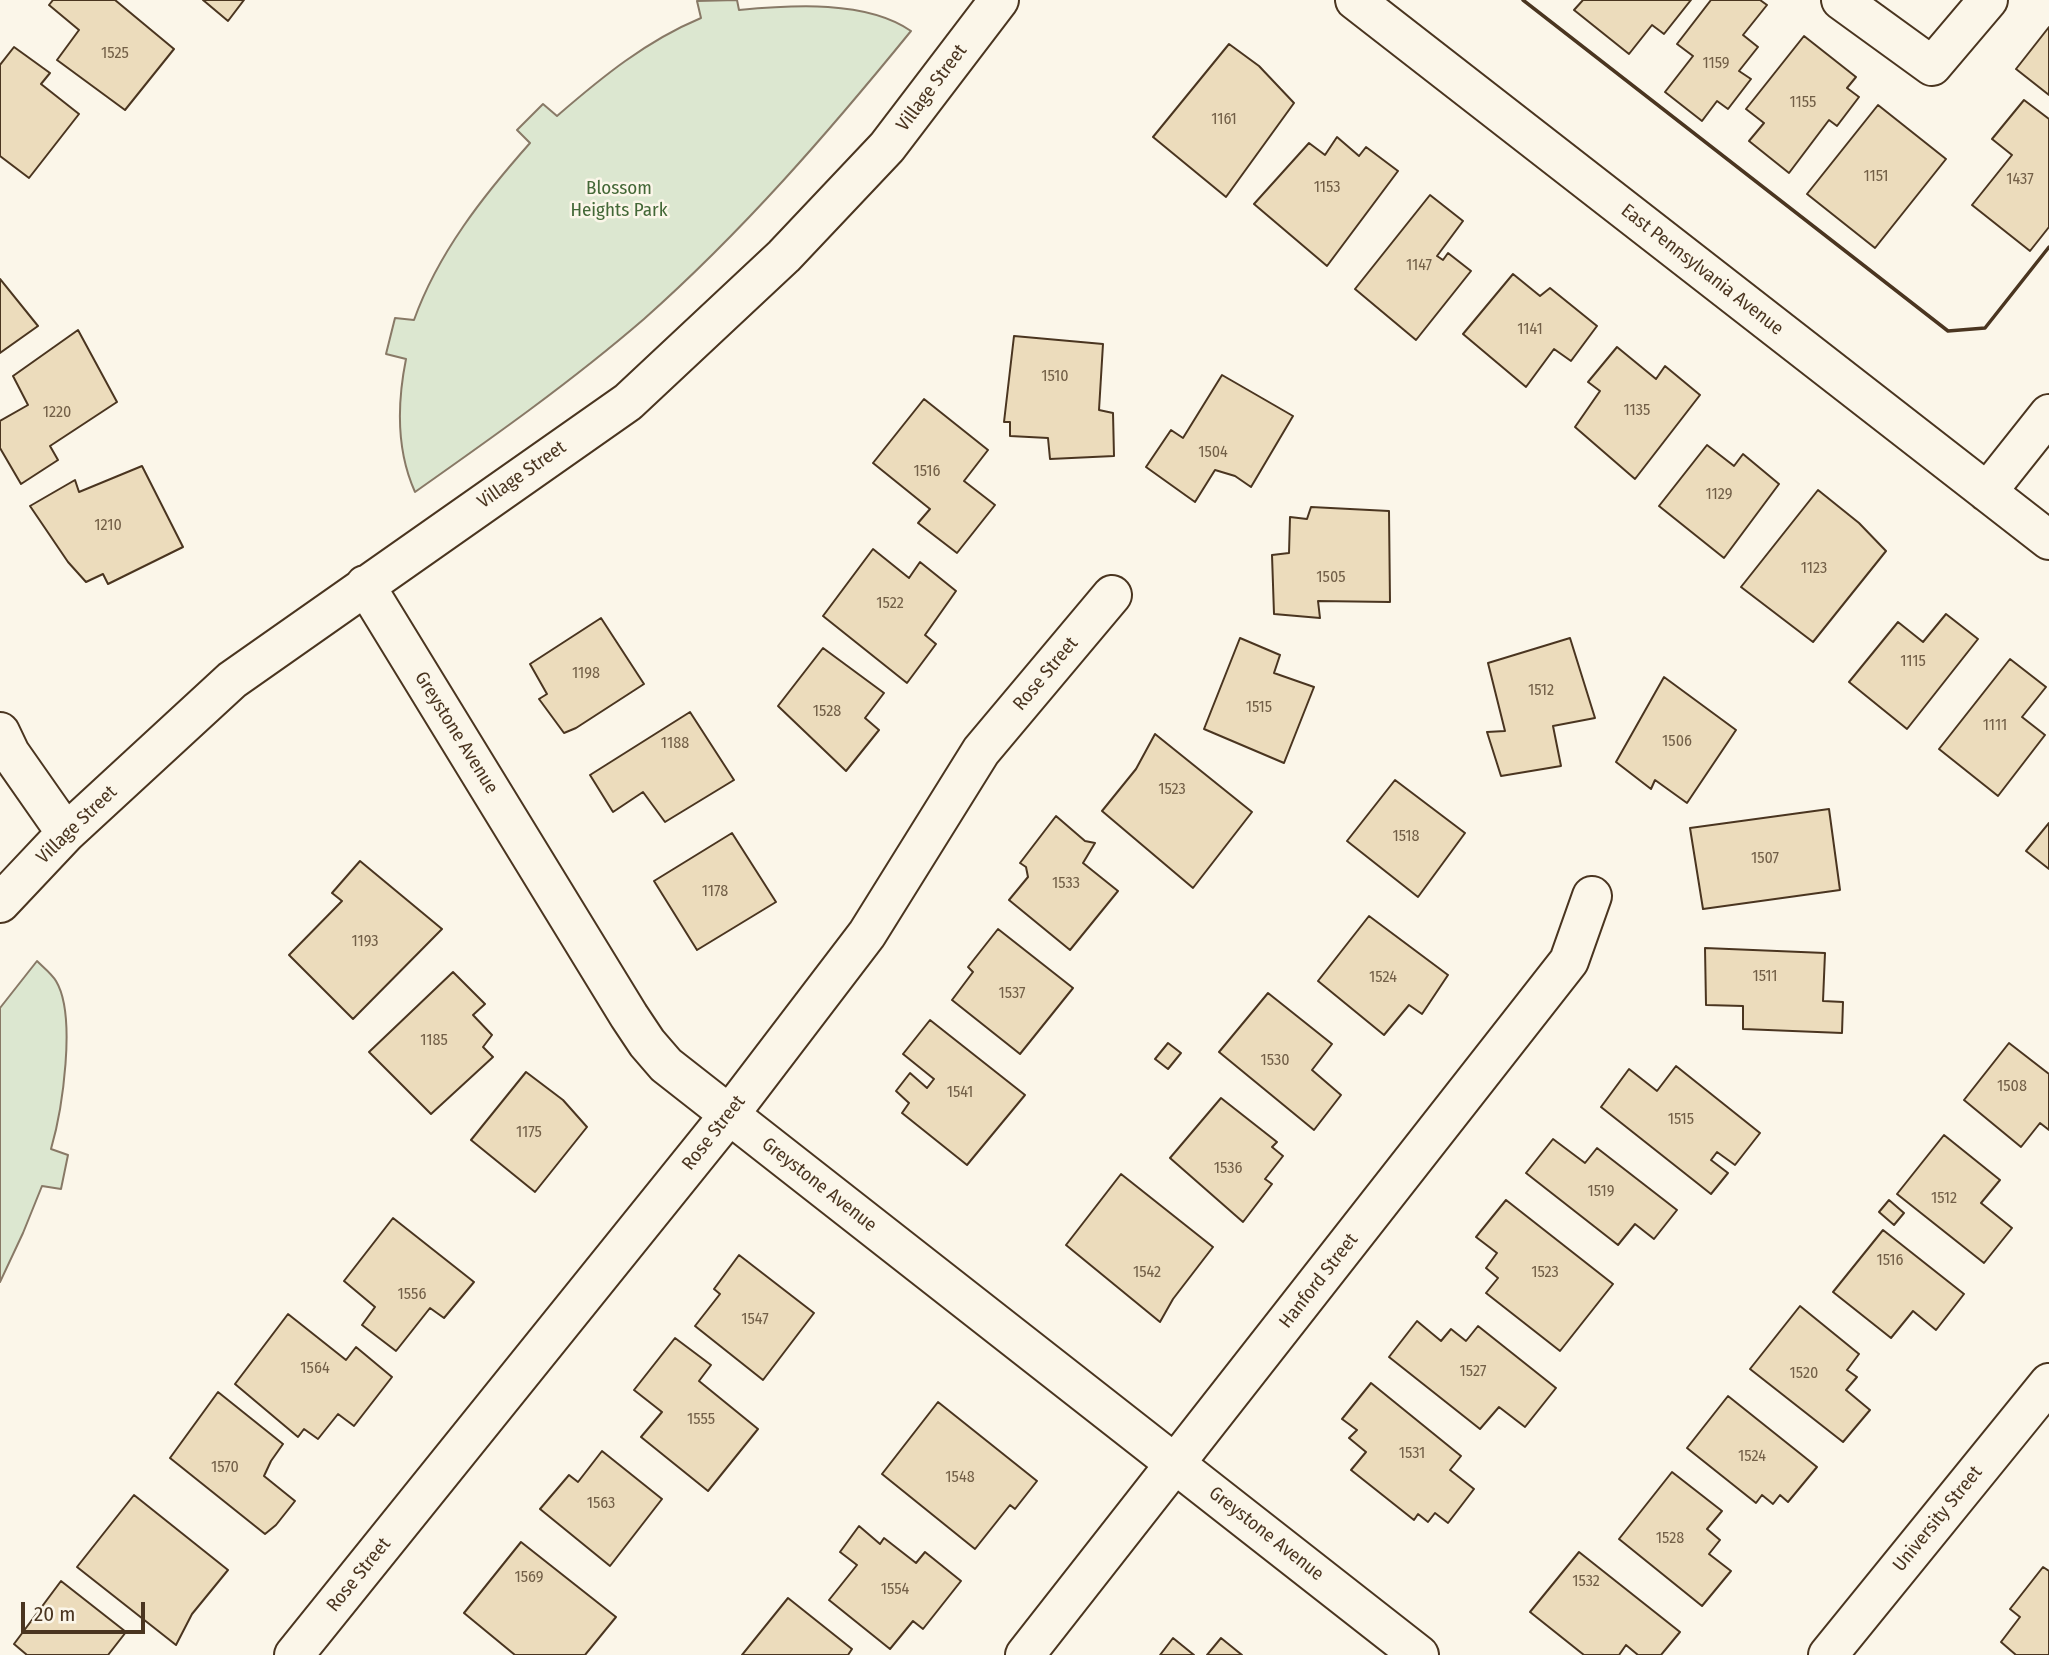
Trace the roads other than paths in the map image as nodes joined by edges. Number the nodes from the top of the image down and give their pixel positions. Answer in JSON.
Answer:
{"nodes":[{"id":1,"x":999,"y":0,"type":"edge"},
{"id":2,"x":1355,"y":0,"type":"edge"},
{"id":3,"x":1841,"y":0,"type":"edge"},
{"id":4,"x":1988,"y":0,"type":"edge"},
{"id":5,"x":2049,"y":414,"type":"edge"},
{"id":6,"x":1987,"y":492,"type":"junction"},
{"id":7,"x":2049,"y":540,"type":"edge"},
{"id":8,"x":365,"y":585,"type":"junction"},
{"id":9,"x":1112,"y":595,"type":"dead end"},
{"id":10,"x":0,"y":732,"type":"edge"},
{"id":11,"x":66,"y":833,"type":"junction"},
{"id":12,"x":1592,"y":896,"type":"dead end"},
{"id":13,"x":0,"y":903,"type":"edge"},
{"id":14,"x":729,"y":1115,"type":"junction"},
{"id":15,"x":2049,"y":1383,"type":"edge"},
{"id":16,"x":1177,"y":1463,"type":"junction"},
{"id":17,"x":294,"y":1655,"type":"edge"},
{"id":18,"x":1025,"y":1655,"type":"edge"},
{"id":19,"x":1419,"y":1655,"type":"edge"},
{"id":20,"x":1828,"y":1655,"type":"edge"}],
"edges":[{"from":1,"to":8,"type":"street","name":"Village Street"},
{"from":2,"to":6,"type":"street","name":"East Pennsylvania Avenue"},
{"from":3,"to":4,"type":"street"},
{"from":5,"to":6,"type":"street"},
{"from":6,"to":7,"type":"street","name":"East Pennsylvania Avenue"},
{"from":8,"to":11,"type":"street","name":"Village Street"},
{"from":8,"to":14,"type":"street","name":"Greystone Avenue"},
{"from":9,"to":14,"type":"street","name":"Rose Street"},
{"from":10,"to":11,"type":"street"},
{"from":11,"to":13,"type":"street","name":"Village Street"},
{"from":12,"to":16,"type":"street","name":"Hanford Street"},
{"from":14,"to":16,"type":"street","name":"Greystone Avenue"},
{"from":14,"to":17,"type":"street","name":"Rose Street"},
{"from":15,"to":20,"type":"street","name":"University Street"},
{"from":16,"to":18,"type":"street","name":"Hanford Street"},
{"from":16,"to":19,"type":"street","name":"Greystone Avenue"}]}
